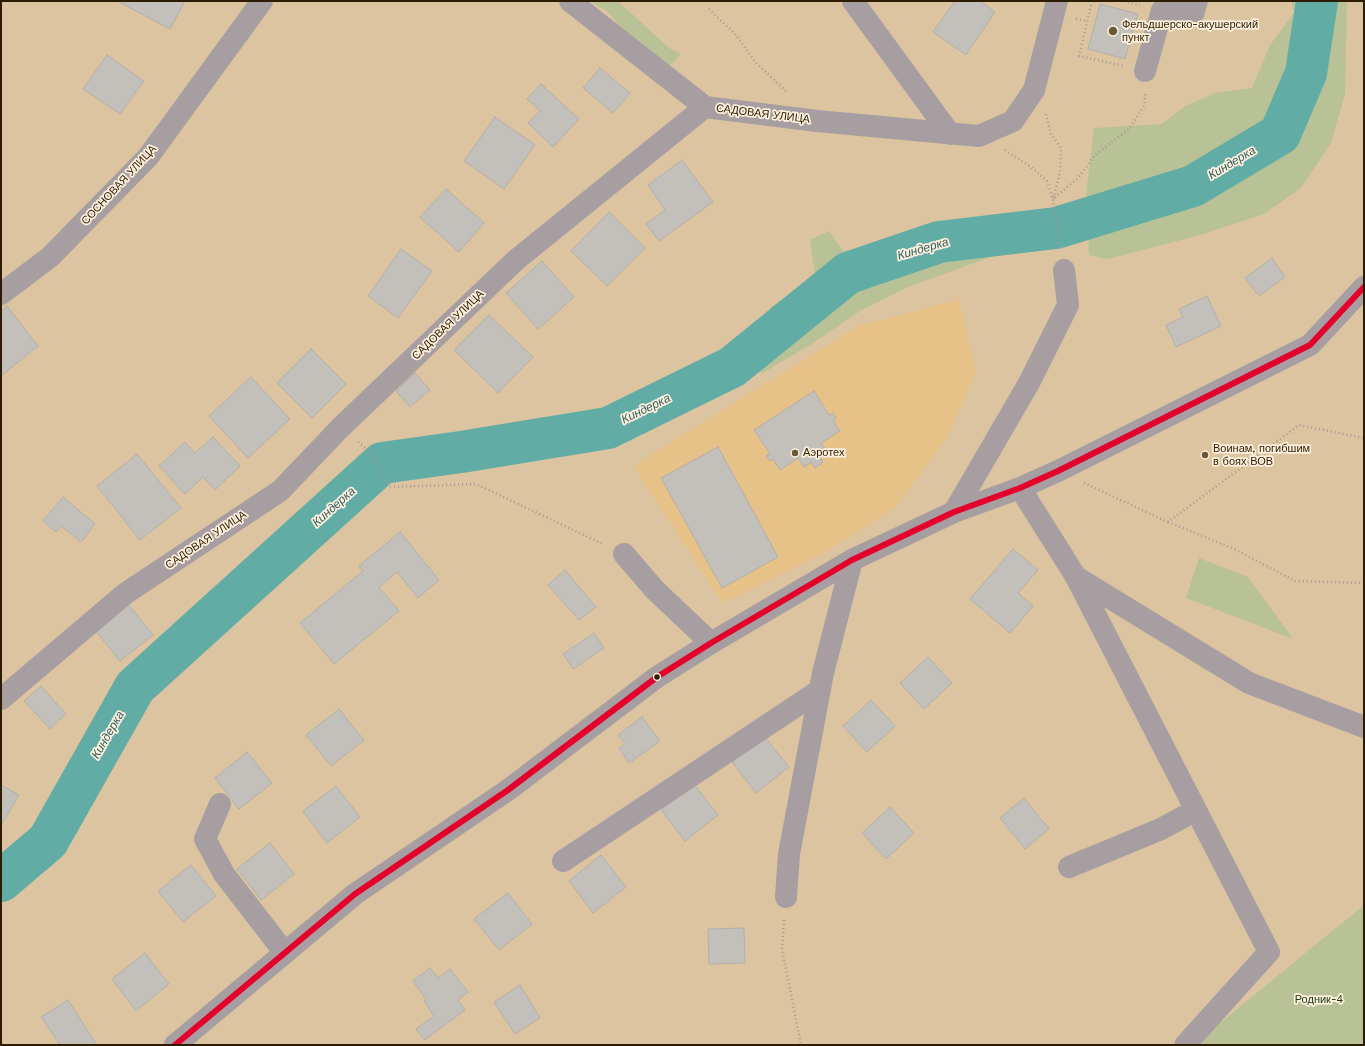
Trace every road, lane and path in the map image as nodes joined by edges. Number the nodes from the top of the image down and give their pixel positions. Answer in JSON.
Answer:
{"nodes":[{"id":1,"x":262,"y":1,"type":"edge"},
{"id":2,"x":570,"y":1,"type":"edge"},
{"id":3,"x":853,"y":1,"type":"edge"},
{"id":4,"x":1057,"y":1,"type":"edge"},
{"id":5,"x":1092,"y":1,"type":"edge"},
{"id":6,"x":1197,"y":1,"type":"edge"},
{"id":7,"x":709,"y":9,"type":"dead end"},
{"id":8,"x":1145,"y":71,"type":"junction"},
{"id":9,"x":1034,"y":90,"type":"junction"},
{"id":10,"x":789,"y":94,"type":"dead end"},
{"id":11,"x":705,"y":107,"type":"junction"},
{"id":12,"x":950,"y":134,"type":"junction"},
{"id":13,"x":979,"y":136,"type":"junction"},
{"id":14,"x":1053,"y":199,"type":"junction"},
{"id":15,"x":1064,"y":270,"type":"joint"},
{"id":16,"x":1364,"y":288,"type":"edge"},
{"id":17,"x":1,"y":294,"type":"edge"},
{"id":18,"x":1364,"y":438,"type":"edge"},
{"id":19,"x":369,"y":451,"type":"dead end"},
{"id":20,"x":1058,"y":471,"type":"junction"},
{"id":21,"x":1020,"y":488,"type":"junction"},
{"id":22,"x":954,"y":512,"type":"junction"},
{"id":23,"x":1168,"y":522,"type":"junction"},
{"id":24,"x":624,"y":554,"type":"joint"},
{"id":25,"x":852,"y":560,"type":"junction"},
{"id":26,"x":1076,"y":577,"type":"junction"},
{"id":27,"x":1364,"y":583,"type":"edge"},
{"id":28,"x":711,"y":643,"type":"junction"},
{"id":29,"x":820,"y":690,"type":"junction"},
{"id":30,"x":1,"y":698,"type":"edge"},
{"id":31,"x":1364,"y":727,"type":"edge"},
{"id":32,"x":220,"y":804,"type":"dead end"},
{"id":33,"x":1196,"y":810,"type":"junction"},
{"id":34,"x":563,"y":861,"type":"dead end"},
{"id":35,"x":1069,"y":867,"type":"dead end"},
{"id":36,"x":786,"y":897,"type":"joint"},
{"id":37,"x":285,"y":953,"type":"junction"},
{"id":38,"x":175,"y":1045,"type":"edge"},
{"id":39,"x":801,"y":1045,"type":"edge"},
{"id":40,"x":1185,"y":1045,"type":"edge"}],
"edges":[{"from":1,"to":17,"type":"street","name":"СОСНОВАЯ УЛИЦА"},
{"from":2,"to":11,"type":"street"},
{"from":3,"to":12,"type":"street"},
{"from":4,"to":9,"type":"street"},
{"from":5,"to":8,"type":"path"},
{"from":6,"to":8,"type":"street"},
{"from":7,"to":10,"type":"path"},
{"from":8,"to":14,"type":"path"},
{"from":9,"to":13,"type":"street"},
{"from":9,"to":14,"type":"path"},
{"from":11,"to":12,"type":"street","name":"САДОВАЯ УЛИЦА"},
{"from":11,"to":30,"type":"street","name":"САДОВАЯ УЛИЦА"},
{"from":12,"to":13,"type":"street","name":"САДОВАЯ УЛИЦА"},
{"from":13,"to":14,"type":"path"},
{"from":14,"to":15,"type":"path"},
{"from":15,"to":22,"type":"street"},
{"from":16,"to":20,"type":"street"},
{"from":18,"to":23,"type":"path"},
{"from":19,"to":24,"type":"path"},
{"from":20,"to":21,"type":"street"},
{"from":20,"to":23,"type":"path"},
{"from":21,"to":22,"type":"street"},
{"from":21,"to":26,"type":"street"},
{"from":22,"to":25,"type":"street"},
{"from":23,"to":27,"type":"path"},
{"from":24,"to":28,"type":"street"},
{"from":25,"to":28,"type":"street"},
{"from":25,"to":29,"type":"street"},
{"from":26,"to":31,"type":"street"},
{"from":26,"to":33,"type":"street"},
{"from":28,"to":37,"type":"street"},
{"from":29,"to":34,"type":"street"},
{"from":29,"to":36,"type":"street"},
{"from":32,"to":37,"type":"street"},
{"from":33,"to":35,"type":"street"},
{"from":33,"to":40,"type":"street"},
{"from":36,"to":39,"type":"path"},
{"from":37,"to":38,"type":"street"}]}
